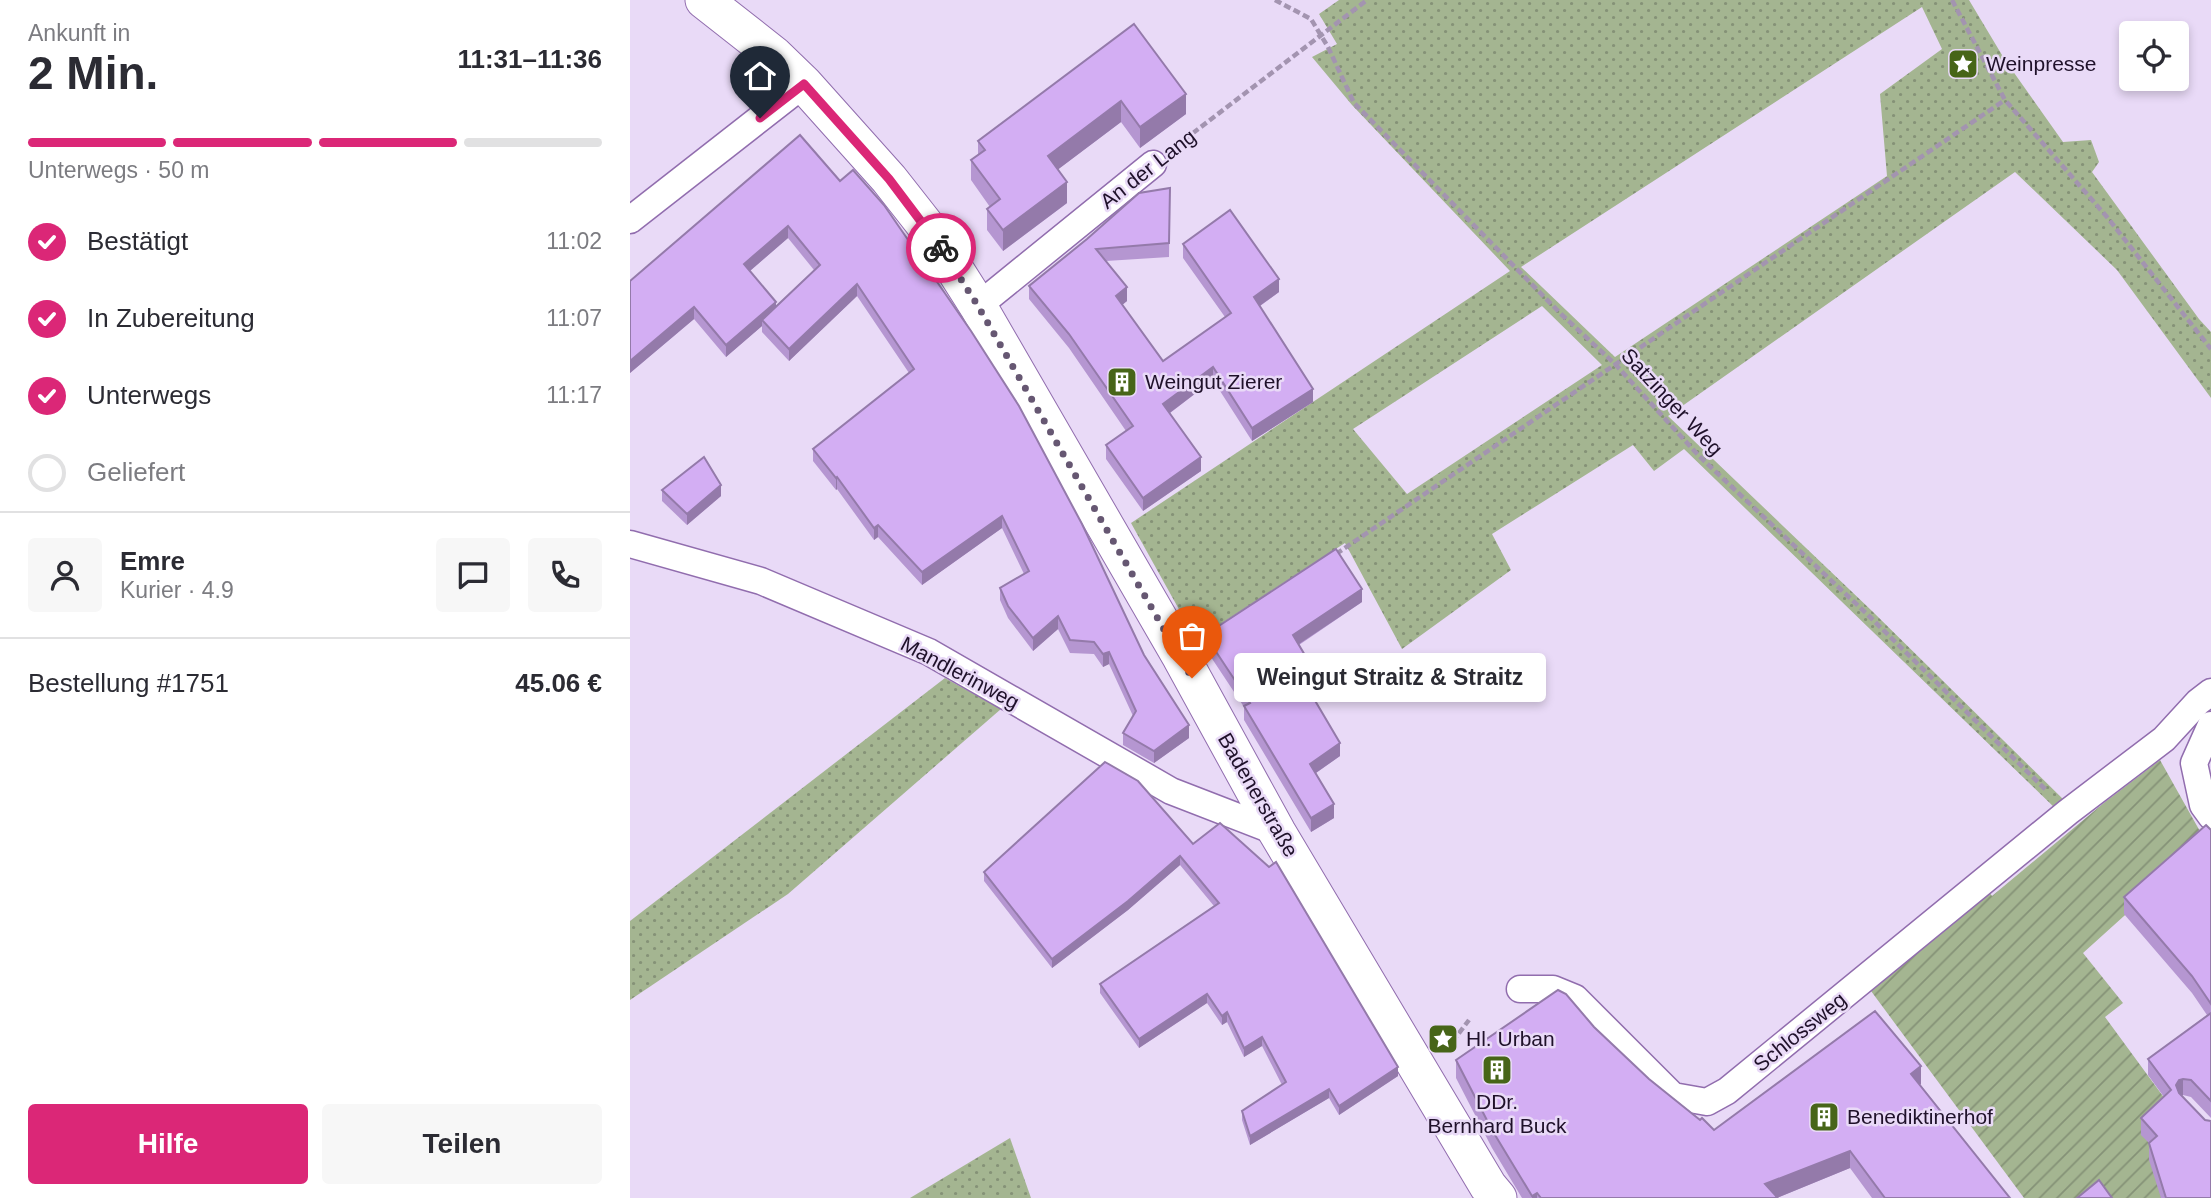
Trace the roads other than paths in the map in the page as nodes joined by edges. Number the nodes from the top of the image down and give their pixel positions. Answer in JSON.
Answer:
{"nodes":[{"id":1,"x":704,"y":0,"type":"edge"},
{"id":2,"x":804,"y":84,"type":"junction"},
{"id":3,"x":1153,"y":164,"type":"road end"},
{"id":4,"x":630,"y":220,"type":"edge"},
{"id":5,"x":978,"y":306,"type":"junction"},
{"id":6,"x":630,"y":544,"type":"edge"},
{"id":7,"x":2211,"y":692,"type":"edge"},
{"id":8,"x":2211,"y":725,"type":"edge"},
{"id":9,"x":2211,"y":816,"type":"edge"},
{"id":10,"x":1277,"y":831,"type":"junction"},
{"id":11,"x":1520,"y":989,"type":"dead end"},
{"id":12,"x":1486,"y":1194,"type":"edge"}],
"edges":[{"from":1,"to":2,"type":"main road","name":"Badenerstraße"},
{"from":2,"to":4,"type":"street"},
{"from":2,"to":5,"type":"main road","name":"Badenerstraße"},
{"from":3,"to":5,"type":"street","name":"An der Lang"},
{"from":5,"to":10,"type":"main road","name":"Badenerstraße"},
{"from":6,"to":10,"type":"street","name":"Mandlerinweg"},
{"from":7,"to":11,"type":"street","name":"Schlossweg"},
{"from":8,"to":9,"type":"street"},
{"from":10,"to":12,"type":"main road","name":"Badenerstraße"}]}
